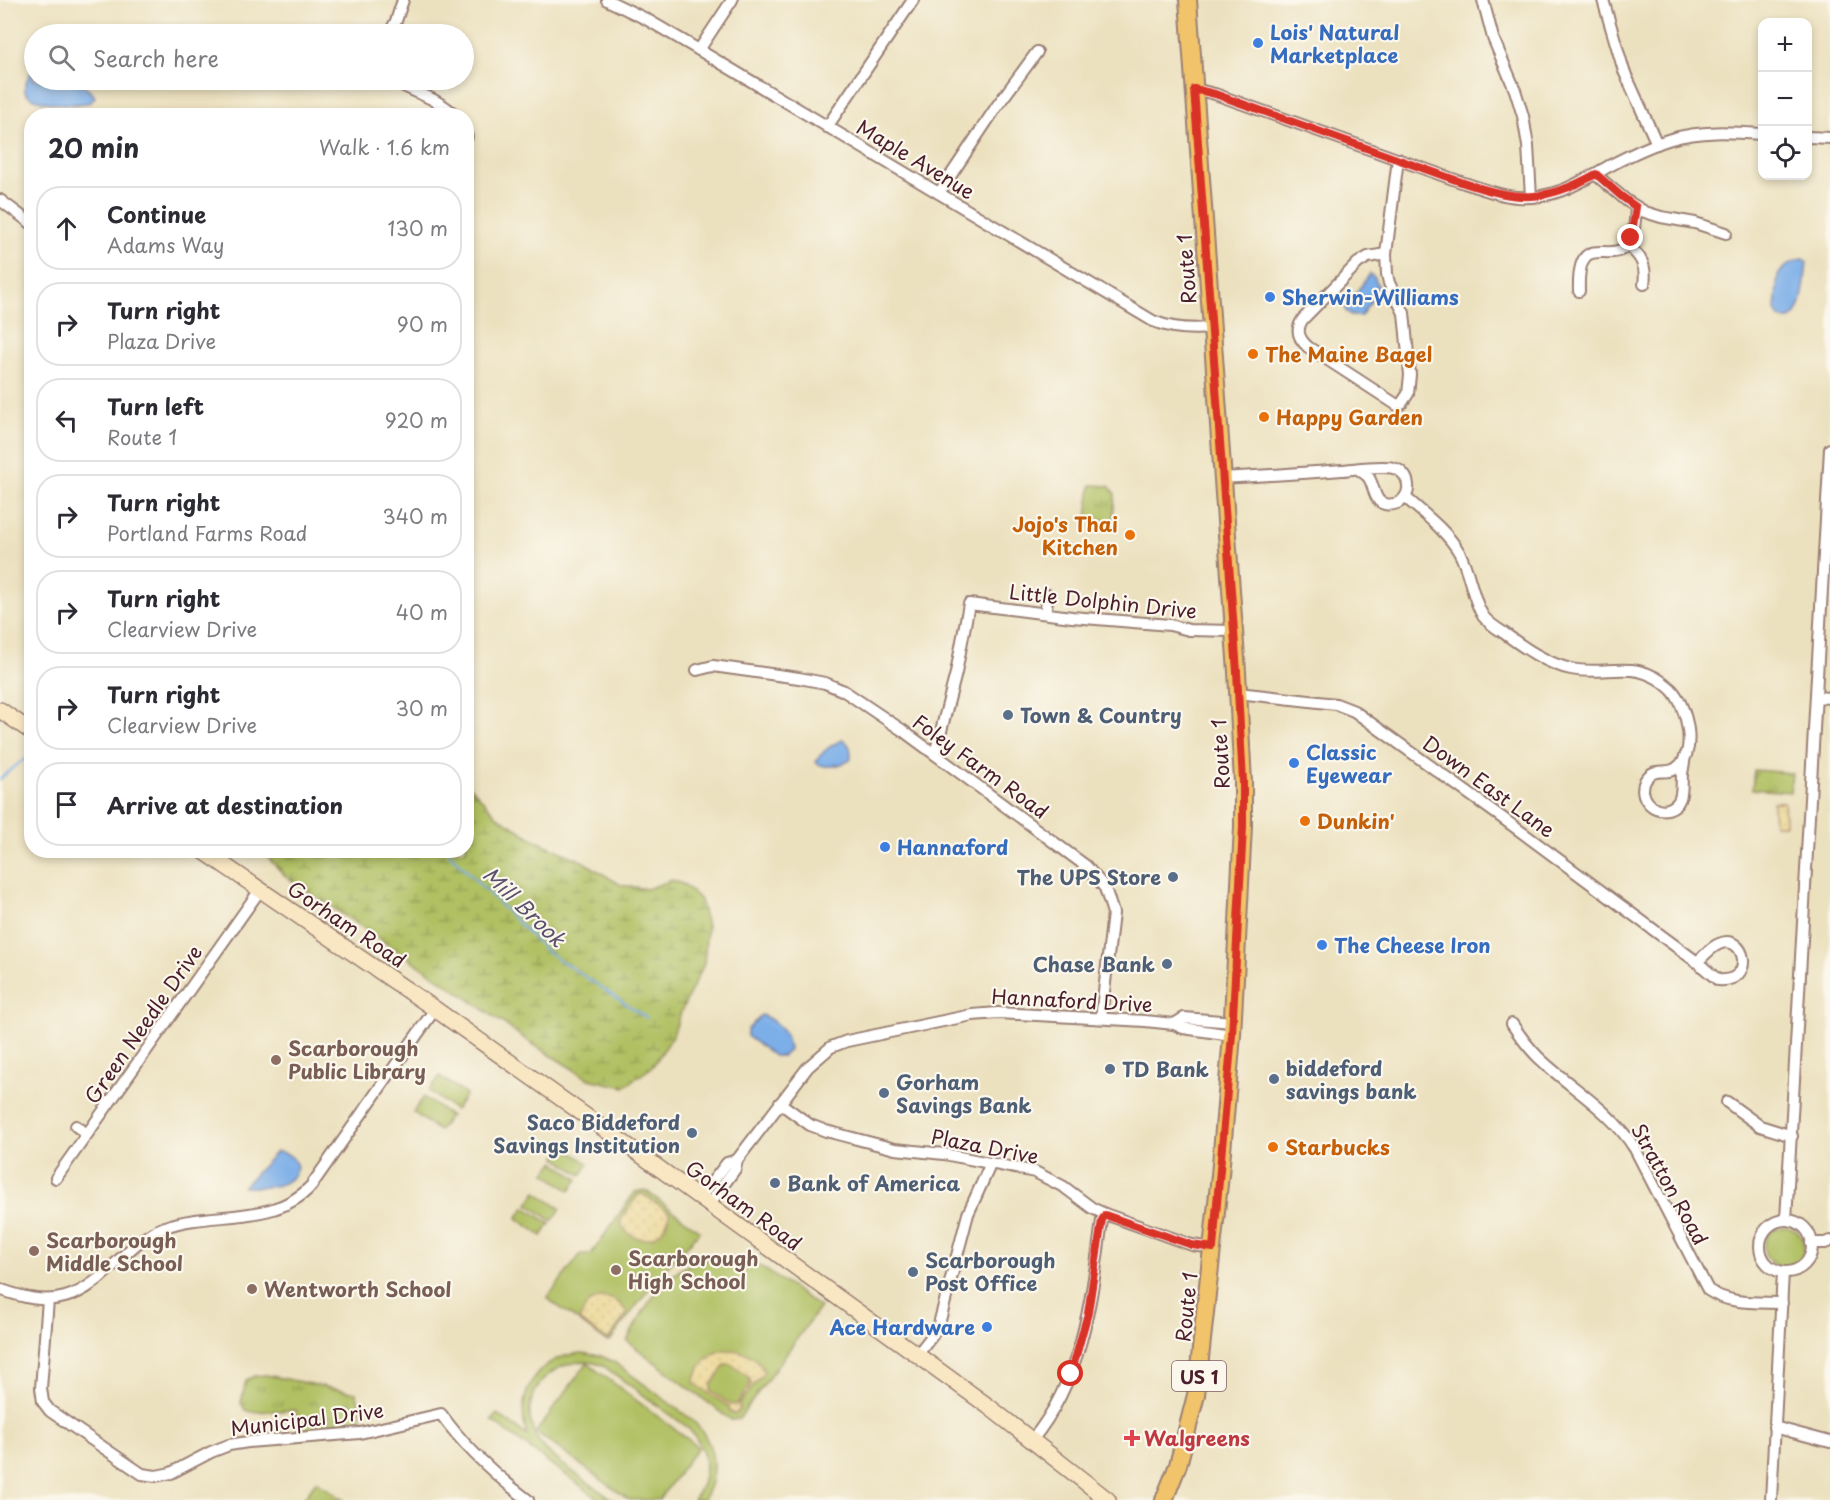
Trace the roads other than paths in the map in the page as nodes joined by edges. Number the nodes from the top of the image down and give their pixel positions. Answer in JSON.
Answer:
{"nodes":[{"id":1,"x":403,"y":0,"type":"edge"},
{"id":2,"x":607,"y":0,"type":"edge"},
{"id":3,"x":732,"y":0,"type":"edge"},
{"id":4,"x":913,"y":0,"type":"edge"},
{"id":5,"x":1188,"y":0,"type":"edge"},
{"id":6,"x":1483,"y":0,"type":"edge"},
{"id":7,"x":1603,"y":0,"type":"edge"},
{"id":8,"x":394,"y":24,"type":"edge"},
{"id":9,"x":699,"y":50,"type":"junction"},
{"id":10,"x":1037,"y":52,"type":"dead end"},
{"id":11,"x":1194,"y":89,"type":"junction"},
{"id":12,"x":410,"y":90,"type":"edge"},
{"id":13,"x":448,"y":108,"type":"edge"},
{"id":14,"x":827,"y":127,"type":"junction"},
{"id":15,"x":1758,"y":134,"type":"edge"},
{"id":16,"x":1812,"y":137,"type":"edge"},
{"id":17,"x":1830,"y":138,"type":"edge"},
{"id":18,"x":1657,"y":144,"type":"junction"},
{"id":19,"x":1398,"y":159,"type":"junction"},
{"id":20,"x":1596,"y":174,"type":"junction"},
{"id":21,"x":939,"y":193,"type":"junction"},
{"id":22,"x":1531,"y":197,"type":"junction"},
{"id":23,"x":0,"y":200,"type":"edge"},
{"id":24,"x":1636,"y":207,"type":"junction"},
{"id":25,"x":24,"y":218,"type":"edge"},
{"id":26,"x":1726,"y":233,"type":"dead end"},
{"id":27,"x":1627,"y":245,"type":"junction"},
{"id":28,"x":1386,"y":254,"type":"junction"},
{"id":29,"x":1644,"y":284,"type":"dead end"},
{"id":30,"x":1579,"y":291,"type":"dead end"},
{"id":31,"x":1211,"y":328,"type":"junction"},
{"id":32,"x":1830,"y":449,"type":"edge"},
{"id":33,"x":1358,"y":469,"type":"junction"},
{"id":34,"x":1222,"y":478,"type":"junction"},
{"id":35,"x":1405,"y":497,"type":"junction"},
{"id":36,"x":1828,"y":515,"type":"edge"},
{"id":37,"x":1048,"y":595,"type":"dead end"},
{"id":38,"x":1045,"y":614,"type":"junction"},
{"id":39,"x":1233,"y":631,"type":"junction"},
{"id":40,"x":697,"y":670,"type":"dead end"},
{"id":41,"x":1238,"y":693,"type":"junction"},
{"id":42,"x":1816,"y":697,"type":"junction"},
{"id":43,"x":1830,"y":698,"type":"edge"},
{"id":44,"x":0,"y":710,"type":"edge"},
{"id":45,"x":24,"y":726,"type":"edge"},
{"id":46,"x":935,"y":754,"type":"junction"},
{"id":47,"x":1685,"y":756,"type":"junction"},
{"id":48,"x":214,"y":858,"type":"edge"},
{"id":49,"x":260,"y":890,"type":"junction"},
{"id":50,"x":1697,"y":962,"type":"dead end"},
{"id":51,"x":435,"y":1009,"type":"junction"},
{"id":52,"x":1101,"y":1018,"type":"junction"},
{"id":53,"x":1512,"y":1024,"type":"dead end"},
{"id":54,"x":1232,"y":1028,"type":"junction"},
{"id":55,"x":1727,"y":1102,"type":"dead end"},
{"id":56,"x":780,"y":1103,"type":"junction"},
{"id":57,"x":76,"y":1126,"type":"dead end"},
{"id":58,"x":87,"y":1134,"type":"junction"},
{"id":59,"x":1792,"y":1136,"type":"junction"},
{"id":60,"x":991,"y":1163,"type":"junction"},
{"id":61,"x":56,"y":1178,"type":"dead end"},
{"id":62,"x":704,"y":1202,"type":"junction"},
{"id":63,"x":1105,"y":1215,"type":"junction"},
{"id":64,"x":1786,"y":1220,"type":"junction"},
{"id":65,"x":1830,"y":1241,"type":"edge"},
{"id":66,"x":1811,"y":1242,"type":"junction"},
{"id":67,"x":1213,"y":1248,"type":"junction"},
{"id":68,"x":1783,"y":1272,"type":"junction"},
{"id":69,"x":2,"y":1290,"type":"dead end"},
{"id":70,"x":48,"y":1300,"type":"junction"},
{"id":71,"x":1782,"y":1303,"type":"junction"},
{"id":72,"x":917,"y":1354,"type":"junction"},
{"id":73,"x":1774,"y":1431,"type":"junction"},
{"id":74,"x":1032,"y":1440,"type":"junction"},
{"id":75,"x":1830,"y":1442,"type":"edge"},
{"id":76,"x":528,"y":1500,"type":"edge"},
{"id":77,"x":1108,"y":1500,"type":"edge"},
{"id":78,"x":1164,"y":1500,"type":"edge"},
{"id":79,"x":1771,"y":1500,"type":"edge"}],
"edges":[{"from":1,"to":8,"type":"street"},
{"from":2,"to":9,"type":"street","name":"Maple Avenue"},
{"from":3,"to":9,"type":"street"},
{"from":4,"to":14,"type":"street"},
{"from":5,"to":11,"type":"main road","name":"Route 1","number":"US 1"},
{"from":6,"to":22,"type":"street"},
{"from":7,"to":18,"type":"street"},
{"from":9,"to":14,"type":"street","name":"Maple Avenue"},
{"from":10,"to":21,"type":"street"},
{"from":11,"to":19,"type":"street"},
{"from":11,"to":31,"type":"main road","name":"Route 1","number":"US 1"},
{"from":12,"to":13,"type":"street"},
{"from":14,"to":21,"type":"street","name":"Maple Avenue"},
{"from":15,"to":18,"type":"street"},
{"from":16,"to":17,"type":"street"},
{"from":18,"to":20,"type":"street"},
{"from":19,"to":22,"type":"street"},
{"from":19,"to":28,"type":"street"},
{"from":20,"to":22,"type":"street"},
{"from":20,"to":24,"type":"street"},
{"from":21,"to":31,"type":"street","name":"Maple Avenue"},
{"from":23,"to":25,"type":"street"},
{"from":24,"to":26,"type":"street"},
{"from":24,"to":27,"type":"street"},
{"from":27,"to":29,"type":"street"},
{"from":27,"to":30,"type":"street"},
{"from":28,"to":28,"type":"street"},
{"from":31,"to":34,"type":"main road","name":"Route 1","number":"US 1"},
{"from":32,"to":36,"type":"street"},
{"from":33,"to":34,"type":"street"},
{"from":33,"to":35,"type":"street"},
{"from":33,"to":35,"type":"street"},
{"from":34,"to":39,"type":"main road","name":"Route 1","number":"US 1"},
{"from":35,"to":47,"type":"street"},
{"from":36,"to":42,"type":"street"},
{"from":37,"to":38,"type":"street"},
{"from":38,"to":39,"type":"street","name":"Little Dolphin Drive"},
{"from":38,"to":46,"type":"street","name":"Little Dolphin Drive"},
{"from":39,"to":41,"type":"main road","name":"Route 1","number":"US 1"},
{"from":40,"to":46,"type":"street","name":"Foley Farm Road"},
{"from":41,"to":50,"type":"street","name":"Down East Lane"},
{"from":41,"to":54,"type":"main road","name":"Route 1","number":"US 1"},
{"from":42,"to":43,"type":"street"},
{"from":42,"to":59,"type":"street"},
{"from":44,"to":45,"type":"main road"},
{"from":46,"to":52,"type":"street","name":"Foley Farm Road"},
{"from":47,"to":47,"type":"street"},
{"from":48,"to":49,"type":"main road","name":"Gorham Road"},
{"from":49,"to":51,"type":"main road","name":"Gorham Road"},
{"from":49,"to":58,"type":"street","name":"Green Needle Drive"},
{"from":51,"to":62,"type":"main road","name":"Gorham Road"},
{"from":51,"to":70,"type":"street"},
{"from":52,"to":54,"type":"street","name":"Hannaford Drive"},
{"from":52,"to":56,"type":"street","name":"Hannaford Drive"},
{"from":53,"to":71,"type":"street","name":"Stratton Road"},
{"from":54,"to":67,"type":"main road","name":"Route 1","number":"US 1"},
{"from":55,"to":59,"type":"street"},
{"from":56,"to":60,"type":"street","name":"Plaza Drive"},
{"from":56,"to":62,"type":"street","name":"Hannaford Drive"},
{"from":57,"to":58,"type":"street"},
{"from":58,"to":61,"type":"street","name":"Green Needle Drive"},
{"from":59,"to":64,"type":"street"},
{"from":60,"to":63,"type":"street","name":"Plaza Drive"},
{"from":60,"to":72,"type":"street"},
{"from":62,"to":72,"type":"main road","name":"Gorham Road"},
{"from":63,"to":67,"type":"street","name":"Plaza Drive"},
{"from":63,"to":74,"type":"street"},
{"from":64,"to":66,"type":"street"},
{"from":64,"to":68,"type":"street"},
{"from":65,"to":66,"type":"street"},
{"from":66,"to":68,"type":"street"},
{"from":67,"to":78,"type":"main road","name":"Route 1","number":"US 1"},
{"from":68,"to":71,"type":"street"},
{"from":69,"to":70,"type":"street"},
{"from":70,"to":76,"type":"street","name":"Municipal Drive"},
{"from":71,"to":73,"type":"street"},
{"from":72,"to":74,"type":"main road","name":"Gorham Road"},
{"from":73,"to":75,"type":"street"},
{"from":73,"to":79,"type":"street"},
{"from":74,"to":77,"type":"main road","name":"Gorham Road"}]}
